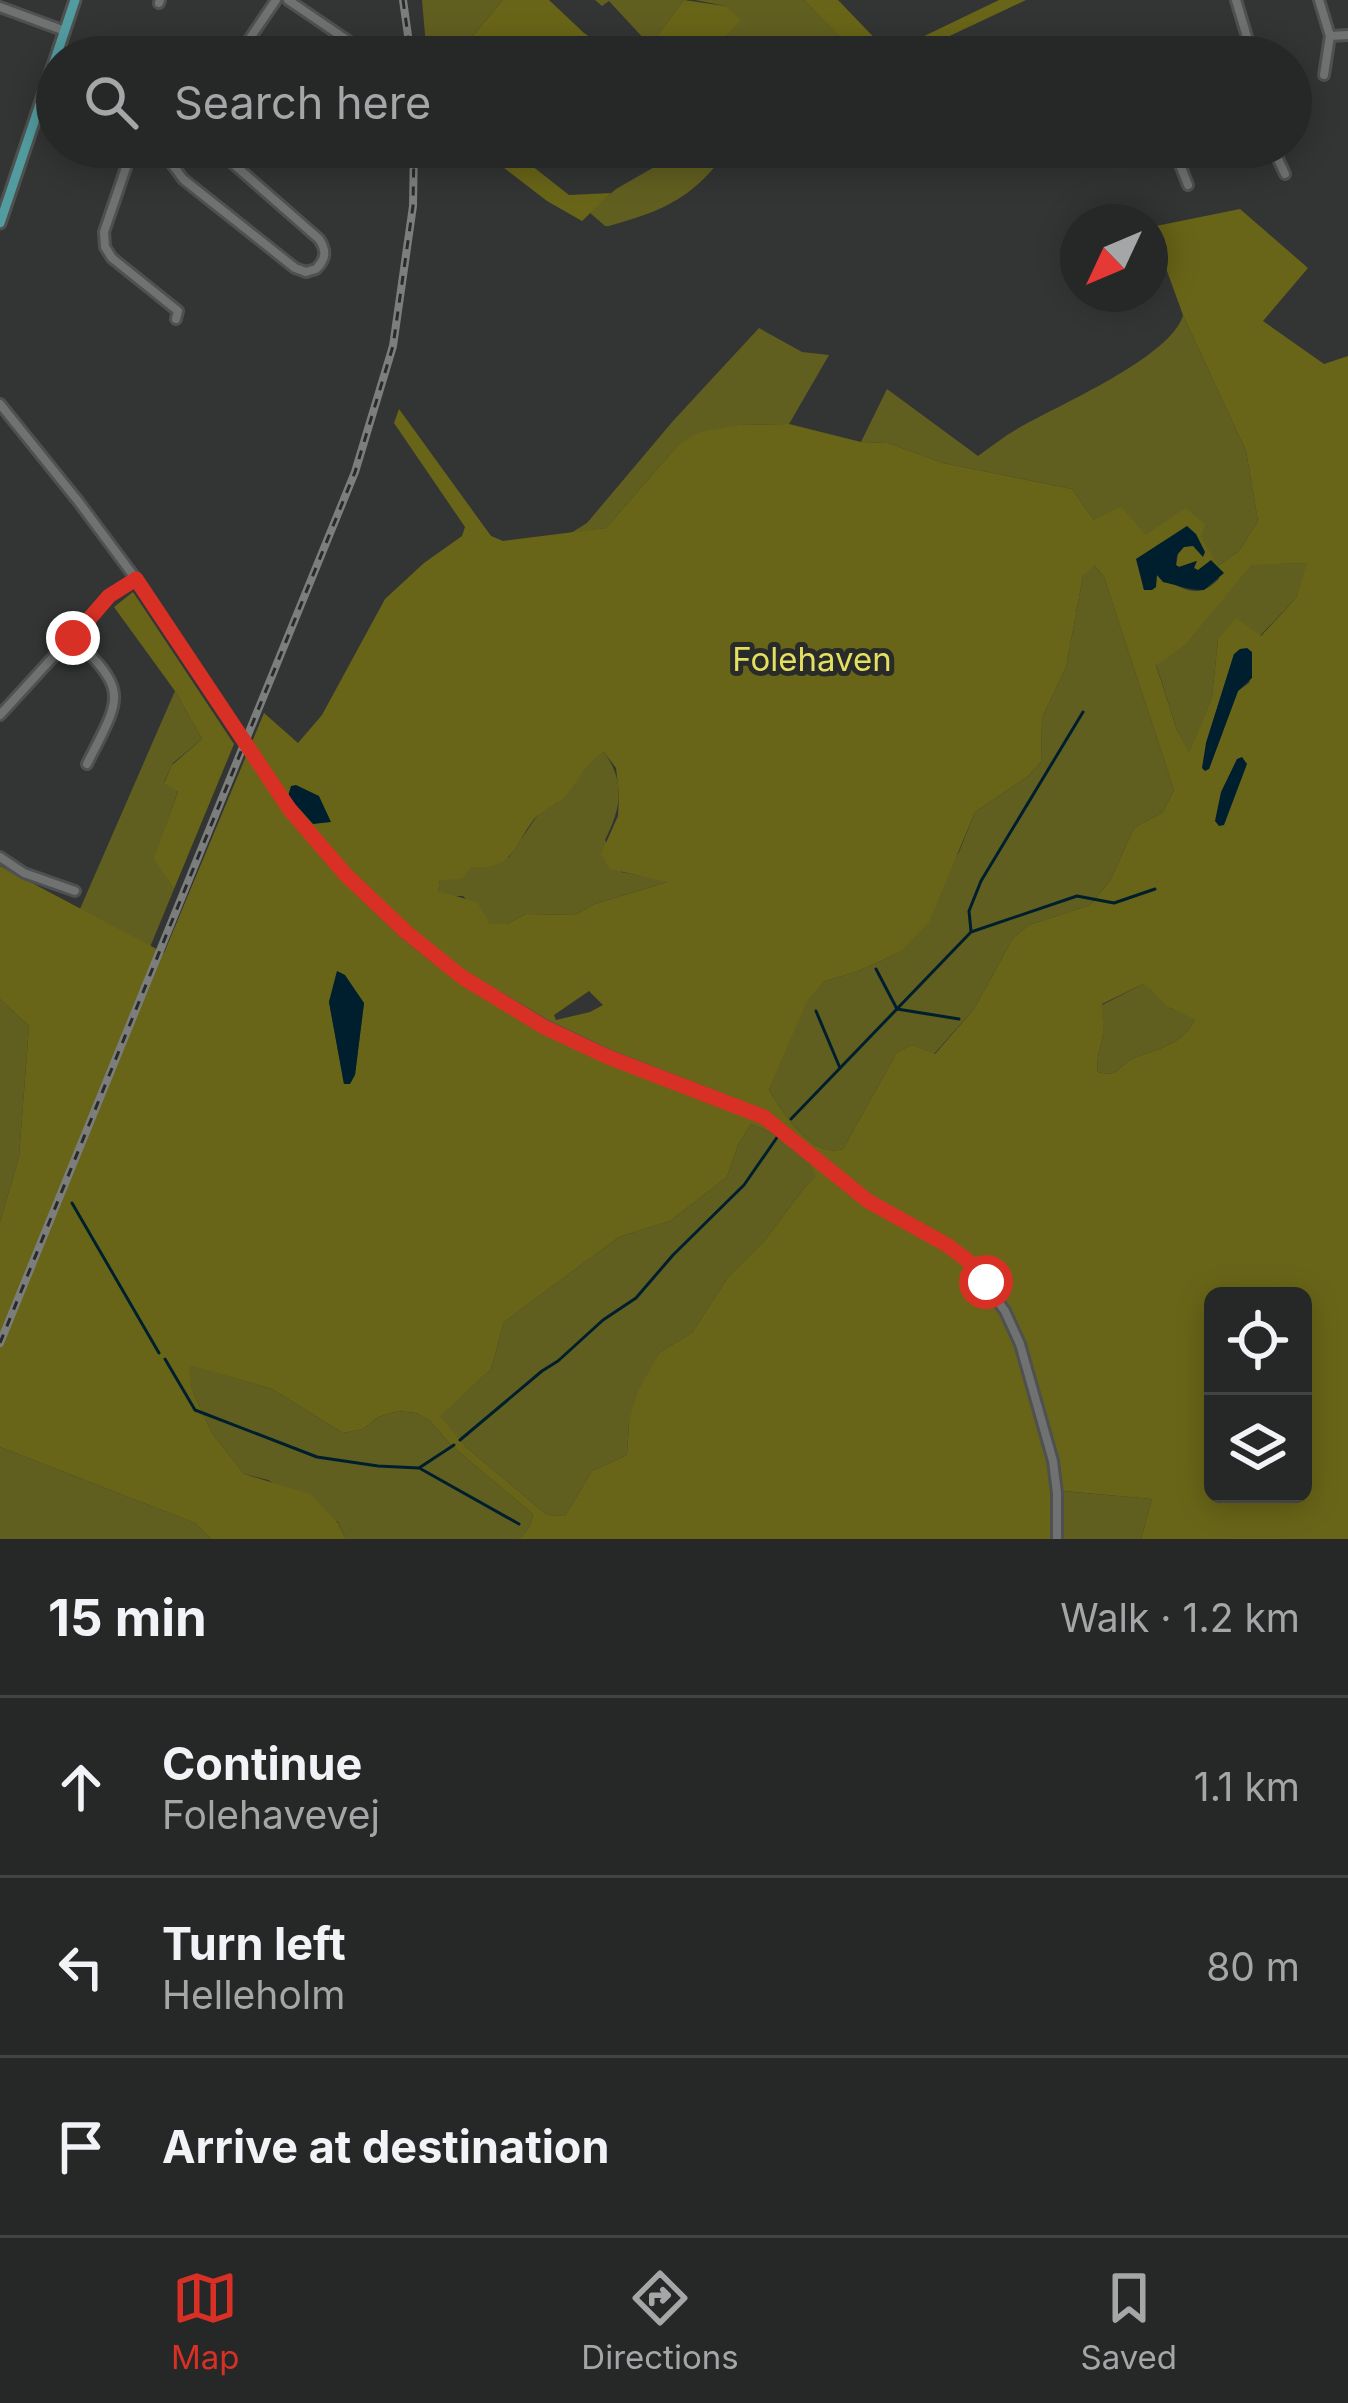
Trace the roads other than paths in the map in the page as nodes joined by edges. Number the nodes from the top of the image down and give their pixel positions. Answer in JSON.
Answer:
{"nodes":[{"id":1,"x":75,"y":0,"type":"edge"},
{"id":2,"x":276,"y":0,"type":"edge"},
{"id":3,"x":287,"y":0,"type":"edge"},
{"id":4,"x":1236,"y":0,"type":"edge"},
{"id":5,"x":1318,"y":0,"type":"edge"},
{"id":6,"x":0,"y":7,"type":"edge"},
{"id":7,"x":65,"y":31,"type":"junction"},
{"id":8,"x":1330,"y":35,"type":"junction"},
{"id":9,"x":1348,"y":35,"type":"edge"},
{"id":10,"x":63,"y":36,"type":"edge"},
{"id":11,"x":251,"y":36,"type":"edge"},
{"id":12,"x":341,"y":36,"type":"edge"},
{"id":13,"x":1247,"y":36,"type":"edge"},
{"id":14,"x":1324,"y":75,"type":"dead end"},
{"id":15,"x":36,"y":116,"type":"edge"},
{"id":16,"x":126,"y":168,"type":"edge"},
{"id":17,"x":175,"y":168,"type":"edge"},
{"id":18,"x":238,"y":168,"type":"edge"},
{"id":19,"x":1181,"y":168,"type":"edge"},
{"id":20,"x":1282,"y":168,"type":"edge"},
{"id":21,"x":1285,"y":174,"type":"dead end"},
{"id":22,"x":1188,"y":185,"type":"dead end"},
{"id":23,"x":0,"y":223,"type":"edge"},
{"id":24,"x":176,"y":319,"type":"dead end"},
{"id":25,"x":0,"y":404,"type":"edge"},
{"id":26,"x":136,"y":579,"type":"junction"},
{"id":27,"x":73,"y":638,"type":"junction"},
{"id":28,"x":0,"y":716,"type":"edge"},
{"id":29,"x":87,"y":764,"type":"dead end"},
{"id":30,"x":0,"y":857,"type":"edge"},
{"id":31,"x":75,"y":891,"type":"dead end"},
{"id":32,"x":1057,"y":1539,"type":"edge"}],
"edges":[{"from":1,"to":7,"type":"main road"},
{"from":2,"to":11,"type":"street"},
{"from":3,"to":12,"type":"street"},
{"from":4,"to":13,"type":"street"},
{"from":5,"to":8,"type":"street"},
{"from":6,"to":7,"type":"street"},
{"from":7,"to":10,"type":"main road"},
{"from":8,"to":9,"type":"street"},
{"from":8,"to":14,"type":"street"},
{"from":15,"to":23,"type":"main road"},
{"from":16,"to":24,"type":"street"},
{"from":17,"to":18,"type":"street"},
{"from":19,"to":22,"type":"street"},
{"from":20,"to":21,"type":"street"},
{"from":25,"to":26,"type":"street"},
{"from":26,"to":27,"type":"street"},
{"from":26,"to":32,"type":"street"},
{"from":27,"to":28,"type":"street"},
{"from":27,"to":29,"type":"street"},
{"from":30,"to":31,"type":"street"}]}
